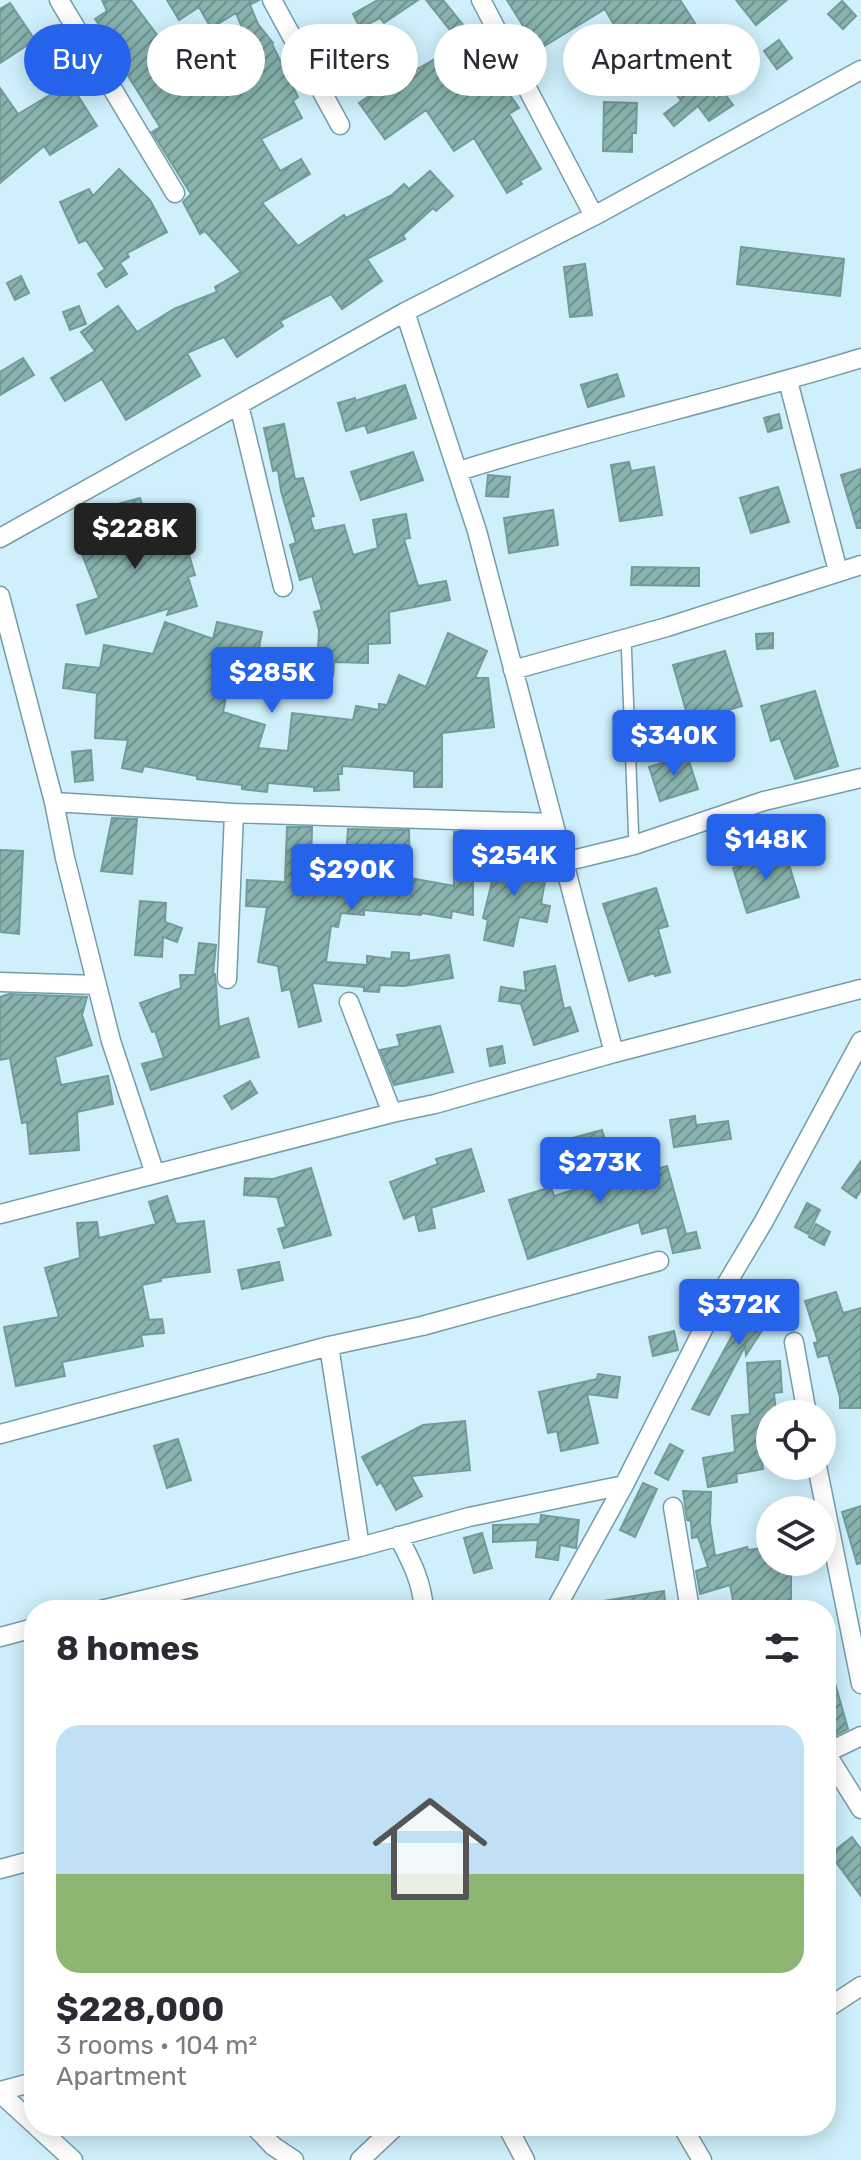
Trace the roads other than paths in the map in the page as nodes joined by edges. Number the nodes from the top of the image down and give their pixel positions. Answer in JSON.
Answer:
{"nodes":[{"id":1,"x":59,"y":0,"type":"edge"},
{"id":2,"x":272,"y":0,"type":"edge"},
{"id":3,"x":481,"y":0,"type":"edge"},
{"id":4,"x":861,"y":70,"type":"edge"},
{"id":5,"x":340,"y":125,"type":"dead end"},
{"id":6,"x":175,"y":193,"type":"dead end"},
{"id":7,"x":594,"y":216,"type":"junction"},
{"id":8,"x":405,"y":312,"type":"junction"},
{"id":9,"x":861,"y":358,"type":"edge"},
{"id":10,"x":788,"y":381,"type":"junction"},
{"id":11,"x":239,"y":405,"type":"junction"},
{"id":12,"x":459,"y":471,"type":"junction"},
{"id":13,"x":0,"y":538,"type":"edge"},
{"id":14,"x":861,"y":565,"type":"edge"},
{"id":15,"x":838,"y":571,"type":"junction"},
{"id":16,"x":283,"y":587,"type":"dead end"},
{"id":17,"x":0,"y":596,"type":"edge"},
{"id":18,"x":626,"y":638,"type":"junction"},
{"id":19,"x":513,"y":670,"type":"junction"},
{"id":20,"x":861,"y":778,"type":"edge"},
{"id":21,"x":54,"y":802,"type":"junction"},
{"id":22,"x":234,"y":813,"type":"junction"},
{"id":23,"x":553,"y":823,"type":"junction"},
{"id":24,"x":634,"y":845,"type":"junction"},
{"id":25,"x":564,"y":862,"type":"junction"},
{"id":26,"x":227,"y":979,"type":"dead end"},
{"id":27,"x":0,"y":982,"type":"edge"},
{"id":28,"x":97,"y":985,"type":"junction"},
{"id":29,"x":861,"y":989,"type":"edge"},
{"id":30,"x":349,"y":1002,"type":"dead end"},
{"id":31,"x":861,"y":1041,"type":"edge"},
{"id":32,"x":614,"y":1053,"type":"junction"},
{"id":33,"x":392,"y":1113,"type":"junction"},
{"id":34,"x":155,"y":1174,"type":"junction"},
{"id":35,"x":0,"y":1214,"type":"edge"},
{"id":36,"x":659,"y":1261,"type":"dead end"},
{"id":37,"x":794,"y":1342,"type":"dead end"},
{"id":38,"x":329,"y":1346,"type":"junction"},
{"id":39,"x":804,"y":1400,"type":"edge"},
{"id":40,"x":0,"y":1434,"type":"edge"},
{"id":41,"x":820,"y":1480,"type":"edge"},
{"id":42,"x":624,"y":1485,"type":"junction"},
{"id":43,"x":673,"y":1507,"type":"dead end"},
{"id":44,"x":398,"y":1536,"type":"junction"},
{"id":45,"x":360,"y":1547,"type":"junction"},
{"id":46,"x":168,"y":1600,"type":"edge"},
{"id":47,"x":423,"y":1600,"type":"edge"},
{"id":48,"x":561,"y":1600,"type":"edge"},
{"id":49,"x":688,"y":1600,"type":"edge"},
{"id":50,"x":24,"y":1631,"type":"edge"},
{"id":51,"x":0,"y":1637,"type":"edge"},
{"id":52,"x":861,"y":1684,"type":"edge"},
{"id":53,"x":861,"y":1736,"type":"edge"},
{"id":54,"x":836,"y":1748,"type":"edge"},
{"id":55,"x":836,"y":1769,"type":"edge"},
{"id":56,"x":861,"y":1809,"type":"edge"},
{"id":57,"x":24,"y":1863,"type":"edge"},
{"id":58,"x":0,"y":1869,"type":"edge"},
{"id":59,"x":861,"y":1986,"type":"edge"},
{"id":60,"x":836,"y":2002,"type":"edge"},
{"id":61,"x":24,"y":2085,"type":"edge"},
{"id":62,"x":0,"y":2092,"type":"edge"},
{"id":63,"x":24,"y":2115,"type":"edge"},
{"id":64,"x":47,"y":2136,"type":"edge"},
{"id":65,"x":264,"y":2136,"type":"edge"},
{"id":66,"x":385,"y":2136,"type":"edge"},
{"id":67,"x":512,"y":2136,"type":"edge"},
{"id":68,"x":688,"y":2136,"type":"edge"},
{"id":69,"x":73,"y":2160,"type":"edge"},
{"id":70,"x":294,"y":2160,"type":"edge"},
{"id":71,"x":360,"y":2160,"type":"edge"},
{"id":72,"x":525,"y":2160,"type":"edge"},
{"id":73,"x":702,"y":2160,"type":"edge"}],
"edges":[{"from":1,"to":6,"type":"street"},
{"from":2,"to":5,"type":"street"},
{"from":3,"to":7,"type":"street"},
{"from":4,"to":7,"type":"street"},
{"from":7,"to":8,"type":"street"},
{"from":8,"to":11,"type":"street"},
{"from":8,"to":12,"type":"street"},
{"from":9,"to":10,"type":"street"},
{"from":10,"to":12,"type":"street"},
{"from":10,"to":15,"type":"street"},
{"from":11,"to":13,"type":"street"},
{"from":11,"to":16,"type":"street"},
{"from":12,"to":19,"type":"street"},
{"from":14,"to":15,"type":"street"},
{"from":15,"to":18,"type":"street"},
{"from":17,"to":21,"type":"street"},
{"from":18,"to":19,"type":"street"},
{"from":18,"to":24,"type":"lane"},
{"from":19,"to":23,"type":"street"},
{"from":20,"to":24,"type":"street"},
{"from":21,"to":22,"type":"street"},
{"from":21,"to":28,"type":"street"},
{"from":22,"to":23,"type":"street"},
{"from":22,"to":26,"type":"street"},
{"from":23,"to":25,"type":"street"},
{"from":24,"to":25,"type":"street"},
{"from":25,"to":32,"type":"street"},
{"from":27,"to":28,"type":"street"},
{"from":28,"to":34,"type":"street"},
{"from":29,"to":32,"type":"street"},
{"from":30,"to":33,"type":"street"},
{"from":31,"to":42,"type":"street"},
{"from":32,"to":33,"type":"street"},
{"from":33,"to":34,"type":"street"},
{"from":34,"to":35,"type":"street"},
{"from":36,"to":38,"type":"street"},
{"from":37,"to":39,"type":"street"},
{"from":38,"to":40,"type":"street"},
{"from":38,"to":45,"type":"street"},
{"from":41,"to":52,"type":"street"},
{"from":42,"to":44,"type":"street"},
{"from":42,"to":48,"type":"street"},
{"from":43,"to":49,"type":"street"},
{"from":44,"to":45,"type":"street"},
{"from":44,"to":47,"type":"street"},
{"from":45,"to":46,"type":"street"},
{"from":50,"to":51,"type":"street"},
{"from":53,"to":54,"type":"street"},
{"from":55,"to":56,"type":"street"},
{"from":57,"to":58,"type":"street"},
{"from":59,"to":60,"type":"street"},
{"from":61,"to":62,"type":"street"},
{"from":62,"to":63,"type":"street"},
{"from":64,"to":69,"type":"street"},
{"from":65,"to":70,"type":"street"},
{"from":66,"to":71,"type":"street"},
{"from":67,"to":72,"type":"street"},
{"from":68,"to":73,"type":"street"}]}
